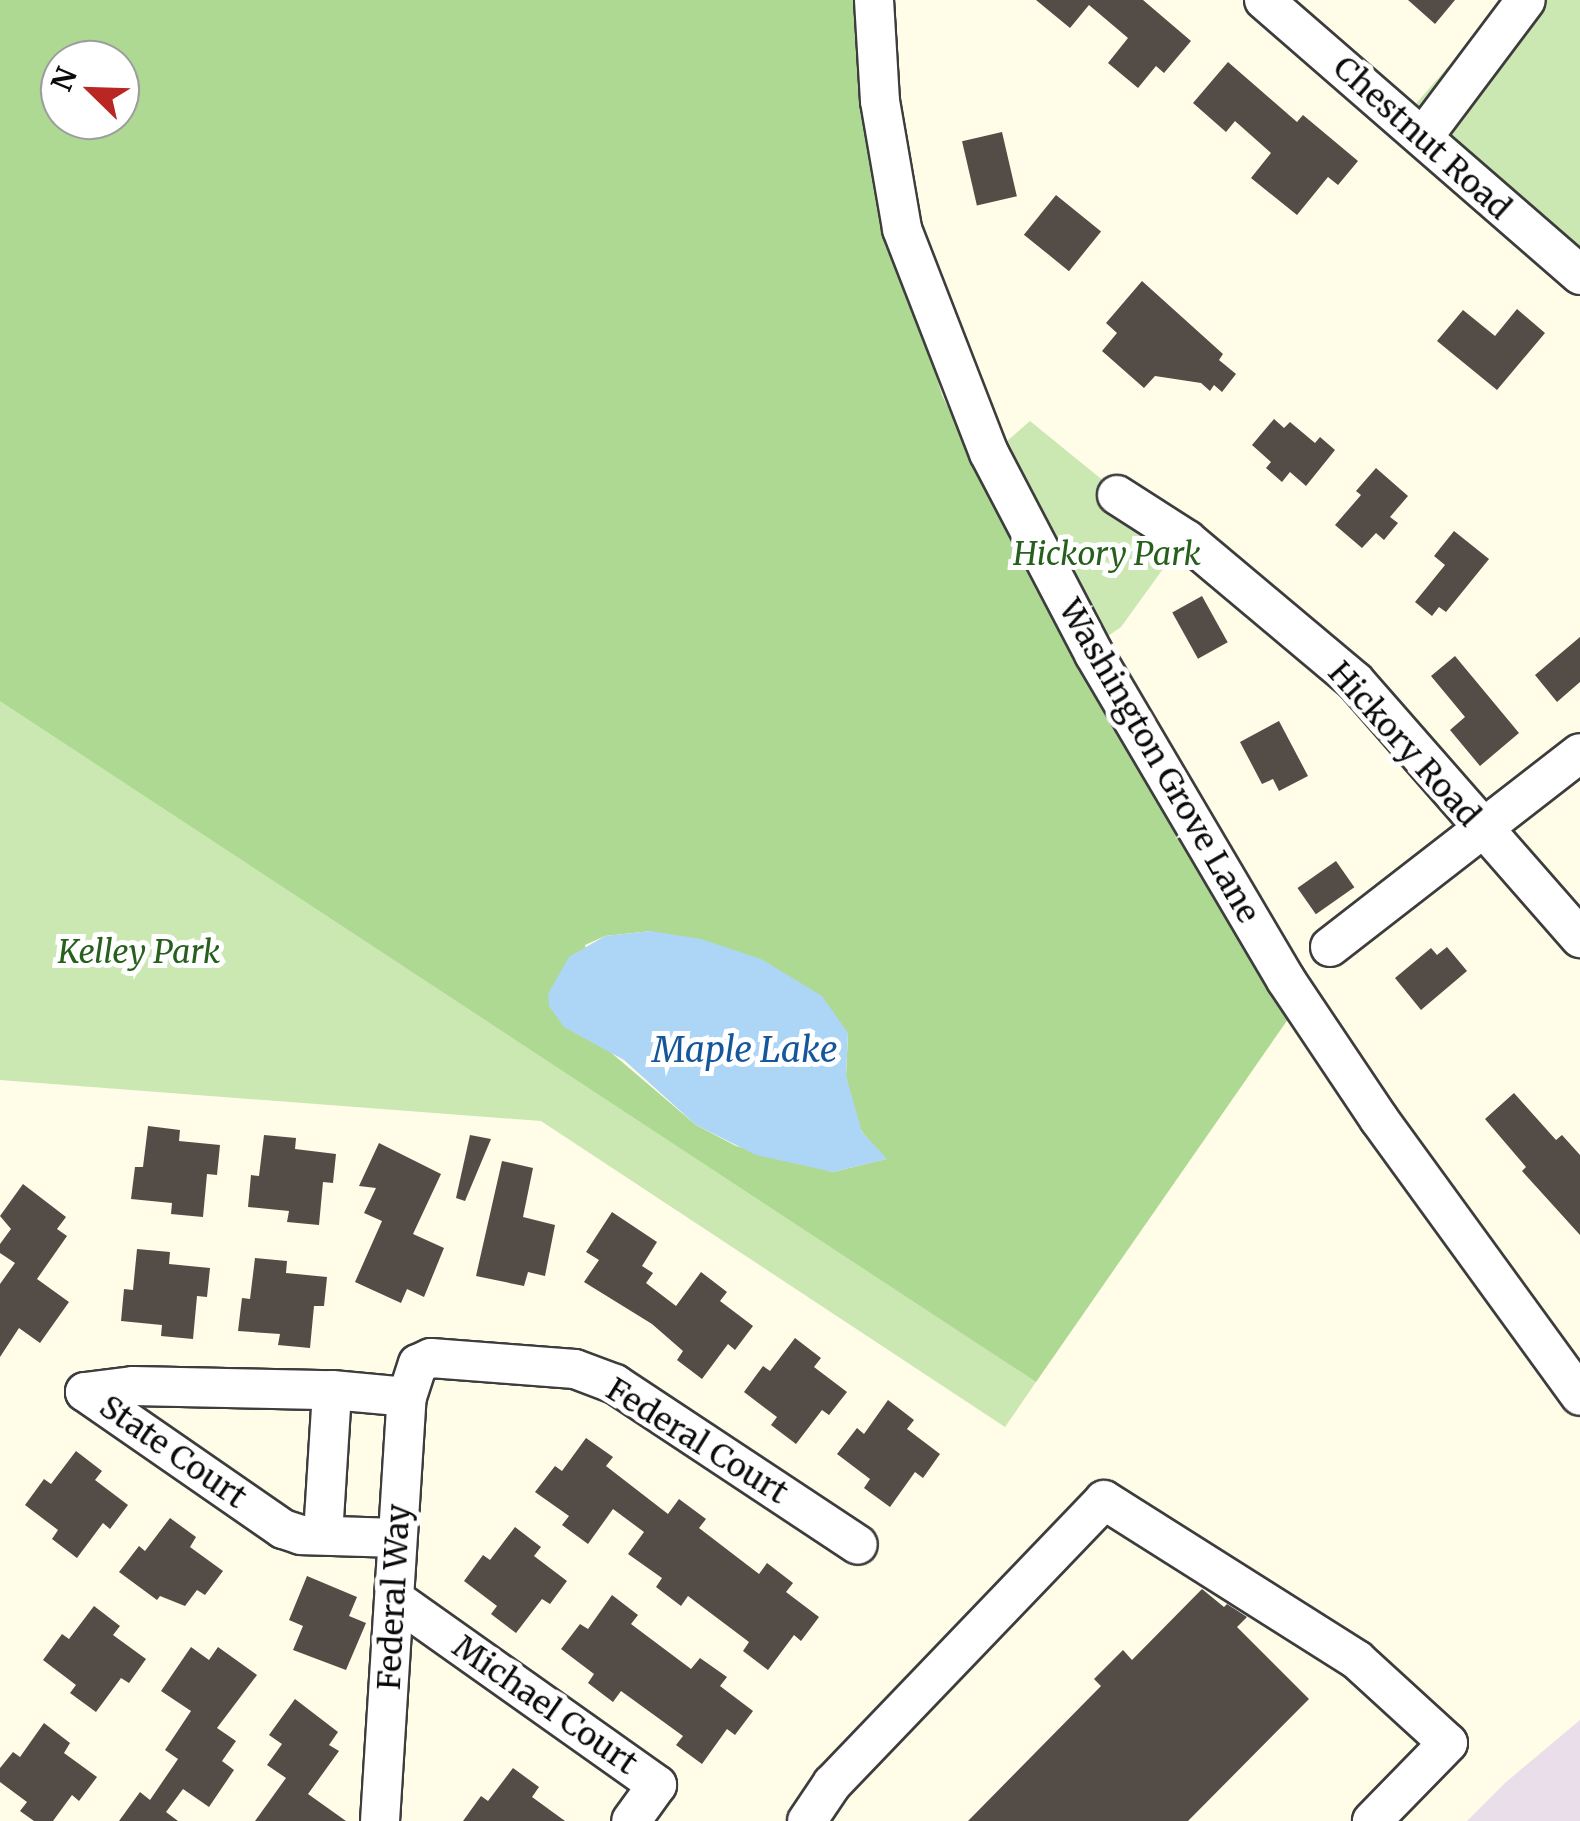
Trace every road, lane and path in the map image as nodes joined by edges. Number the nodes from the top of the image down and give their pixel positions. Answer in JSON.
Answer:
{"nodes":[{"id":1,"x":874,"y":0,"type":"edge"},
{"id":2,"x":1264,"y":0,"type":"edge"},
{"id":3,"x":1526,"y":0,"type":"edge"},
{"id":4,"x":1424,"y":137,"type":"junction"},
{"id":5,"x":1578,"y":268,"type":"edge"},
{"id":6,"x":1117,"y":496,"type":"dead end"},
{"id":7,"x":1580,"y":754,"type":"edge"},
{"id":8,"x":1484,"y":832,"type":"junction"},
{"id":9,"x":1580,"y":938,"type":"edge"},
{"id":10,"x":1330,"y":947,"type":"dead end"},
{"id":11,"x":410,"y":1385,"type":"junction"},
{"id":12,"x":332,"y":1390,"type":"junction"},
{"id":13,"x":1580,"y":1396,"type":"edge"},
{"id":14,"x":324,"y":1535,"type":"junction"},
{"id":15,"x":396,"y":1538,"type":"junction"},
{"id":16,"x":858,"y":1545,"type":"dead end"},
{"id":17,"x":396,"y":1600,"type":"junction"},
{"id":18,"x":380,"y":1821,"type":"edge"},
{"id":19,"x":631,"y":1821,"type":"edge"},
{"id":20,"x":806,"y":1821,"type":"edge"},
{"id":21,"x":1372,"y":1821,"type":"edge"}],
"edges":[{"from":1,"to":13,"type":"street","name":"Washington Grove Lane"},
{"from":2,"to":4,"type":"street","name":"Chestnut Road"},
{"from":3,"to":4,"type":"street"},
{"from":4,"to":5,"type":"street","name":"Chestnut Road"},
{"from":6,"to":8,"type":"street","name":"Hickory Road"},
{"from":7,"to":8,"type":"street"},
{"from":8,"to":9,"type":"street","name":"Hickory Road"},
{"from":8,"to":10,"type":"street"},
{"from":11,"to":12,"type":"street","name":"State Court"},
{"from":11,"to":15,"type":"street","name":"Federal Way"},
{"from":11,"to":16,"type":"street","name":"Federal Court"},
{"from":12,"to":14,"type":"street"},
{"from":12,"to":14,"type":"street","name":"State Court"},
{"from":14,"to":15,"type":"street","name":"State Court"},
{"from":15,"to":17,"type":"street","name":"Federal Way"},
{"from":17,"to":18,"type":"street","name":"Federal Way"},
{"from":17,"to":19,"type":"street","name":"Michael Court"},
{"from":20,"to":21,"type":"street"}]}
